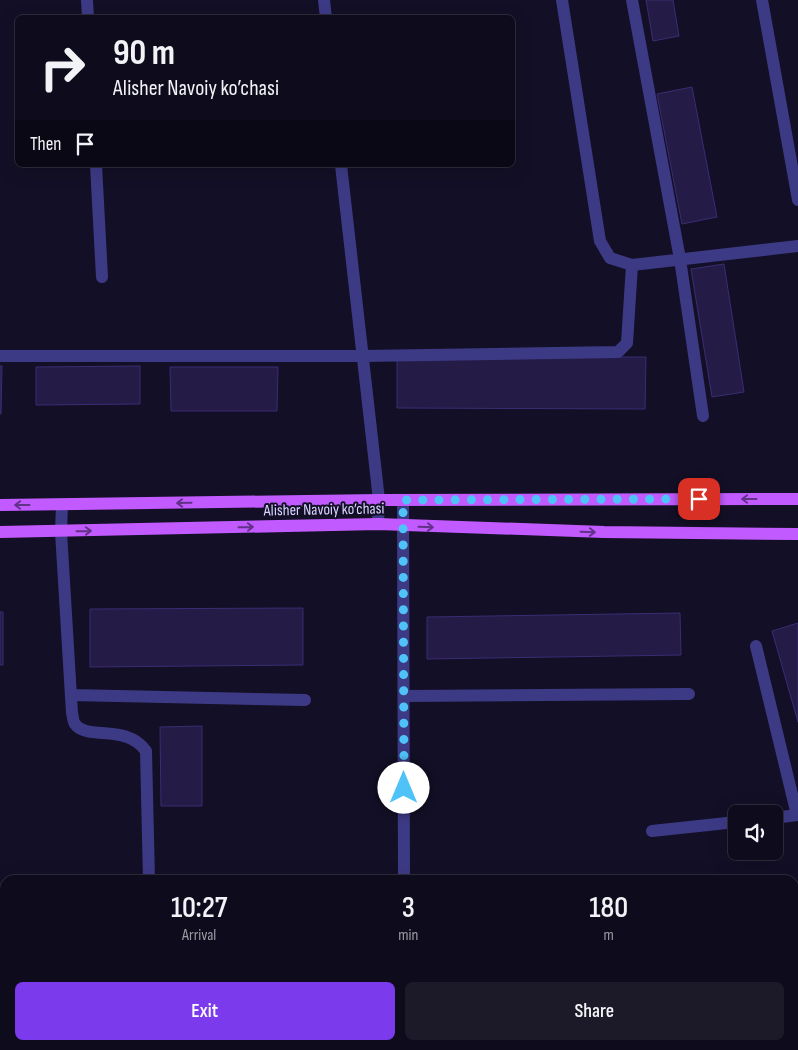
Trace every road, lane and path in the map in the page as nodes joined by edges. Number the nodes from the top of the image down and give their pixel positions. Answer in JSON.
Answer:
{"nodes":[{"id":1,"x":87,"y":0,"type":"edge"},
{"id":2,"x":324,"y":0,"type":"edge"},
{"id":3,"x":562,"y":0,"type":"edge"},
{"id":4,"x":632,"y":0,"type":"edge"},
{"id":5,"x":762,"y":0,"type":"edge"},
{"id":6,"x":88,"y":15,"type":"edge"},
{"id":7,"x":326,"y":15,"type":"edge"},
{"id":8,"x":96,"y":167,"type":"edge"},
{"id":9,"x":341,"y":167,"type":"edge"},
{"id":10,"x":798,"y":200,"type":"edge"},
{"id":11,"x":798,"y":246,"type":"edge"},
{"id":12,"x":680,"y":259,"type":"junction"},
{"id":13,"x":632,"y":264,"type":"junction"},
{"id":14,"x":102,"y":277,"type":"dead end"},
{"id":15,"x":0,"y":356,"type":"edge"},
{"id":16,"x":363,"y":356,"type":"junction"},
{"id":17,"x":703,"y":416,"type":"dead end"},
{"id":18,"x":798,"y":499,"type":"edge"},
{"id":19,"x":379,"y":500,"type":"junction"},
{"id":20,"x":403,"y":500,"type":"junction"},
{"id":21,"x":0,"y":505,"type":"edge"},
{"id":22,"x":62,"y":505,"type":"junction"},
{"id":23,"x":378,"y":524,"type":"junction"},
{"id":24,"x":403,"y":526,"type":"junction"},
{"id":25,"x":0,"y":532,"type":"edge"},
{"id":26,"x":61,"y":532,"type":"junction"},
{"id":27,"x":798,"y":534,"type":"edge"},
{"id":28,"x":756,"y":646,"type":"dead end"},
{"id":29,"x":689,"y":694,"type":"dead end"},
{"id":30,"x":71,"y":696,"type":"junction"},
{"id":31,"x":404,"y":696,"type":"junction"},
{"id":32,"x":305,"y":700,"type":"dead end"},
{"id":33,"x":798,"y":816,"type":"edge"},
{"id":34,"x":783,"y":817,"type":"edge"},
{"id":35,"x":728,"y":823,"type":"edge"},
{"id":36,"x":652,"y":831,"type":"dead end"},
{"id":37,"x":149,"y":875,"type":"edge"},
{"id":38,"x":404,"y":875,"type":"edge"}],
"edges":[{"from":1,"to":6,"type":"street"},
{"from":2,"to":7,"type":"street"},
{"from":3,"to":13,"type":"street"},
{"from":4,"to":12,"type":"street"},
{"from":5,"to":10,"type":"street"},
{"from":8,"to":14,"type":"street"},
{"from":9,"to":16,"type":"street"},
{"from":11,"to":12,"type":"street"},
{"from":12,"to":13,"type":"street"},
{"from":12,"to":17,"type":"street"},
{"from":13,"to":16,"type":"street"},
{"from":15,"to":16,"type":"street"},
{"from":16,"to":19,"type":"street"},
{"from":18,"to":20,"type":"main road","name":"Alisher Navoiy ko’chasi","one_way":true},
{"from":19,"to":20,"type":"main road","name":"Alisher Navoiy ko’chasi"},
{"from":19,"to":22,"type":"main road","name":"Alisher Navoiy ko’chasi","one_way":true},
{"from":19,"to":23,"type":"street"},
{"from":20,"to":24,"type":"street"},
{"from":22,"to":21,"type":"main road","name":"Alisher Navoiy ko’chasi","one_way":true},
{"from":22,"to":26,"type":"street"},
{"from":23,"to":24,"type":"main road","name":"Alisher Navoiy ko’chasi"},
{"from":26,"to":23,"type":"main road","name":"Alisher Navoiy ko’chasi","one_way":true},
{"from":24,"to":27,"type":"main road","name":"Alisher Navoiy ko’chasi","one_way":true},
{"from":24,"to":31,"type":"street"},
{"from":25,"to":26,"type":"main road","name":"Alisher Navoiy ko’chasi"},
{"from":26,"to":30,"type":"street"},
{"from":28,"to":33,"type":"street"},
{"from":29,"to":31,"type":"street"},
{"from":30,"to":32,"type":"street"},
{"from":30,"to":37,"type":"street"},
{"from":31,"to":38,"type":"street"},
{"from":33,"to":34,"type":"street"},
{"from":35,"to":36,"type":"street"}]}
